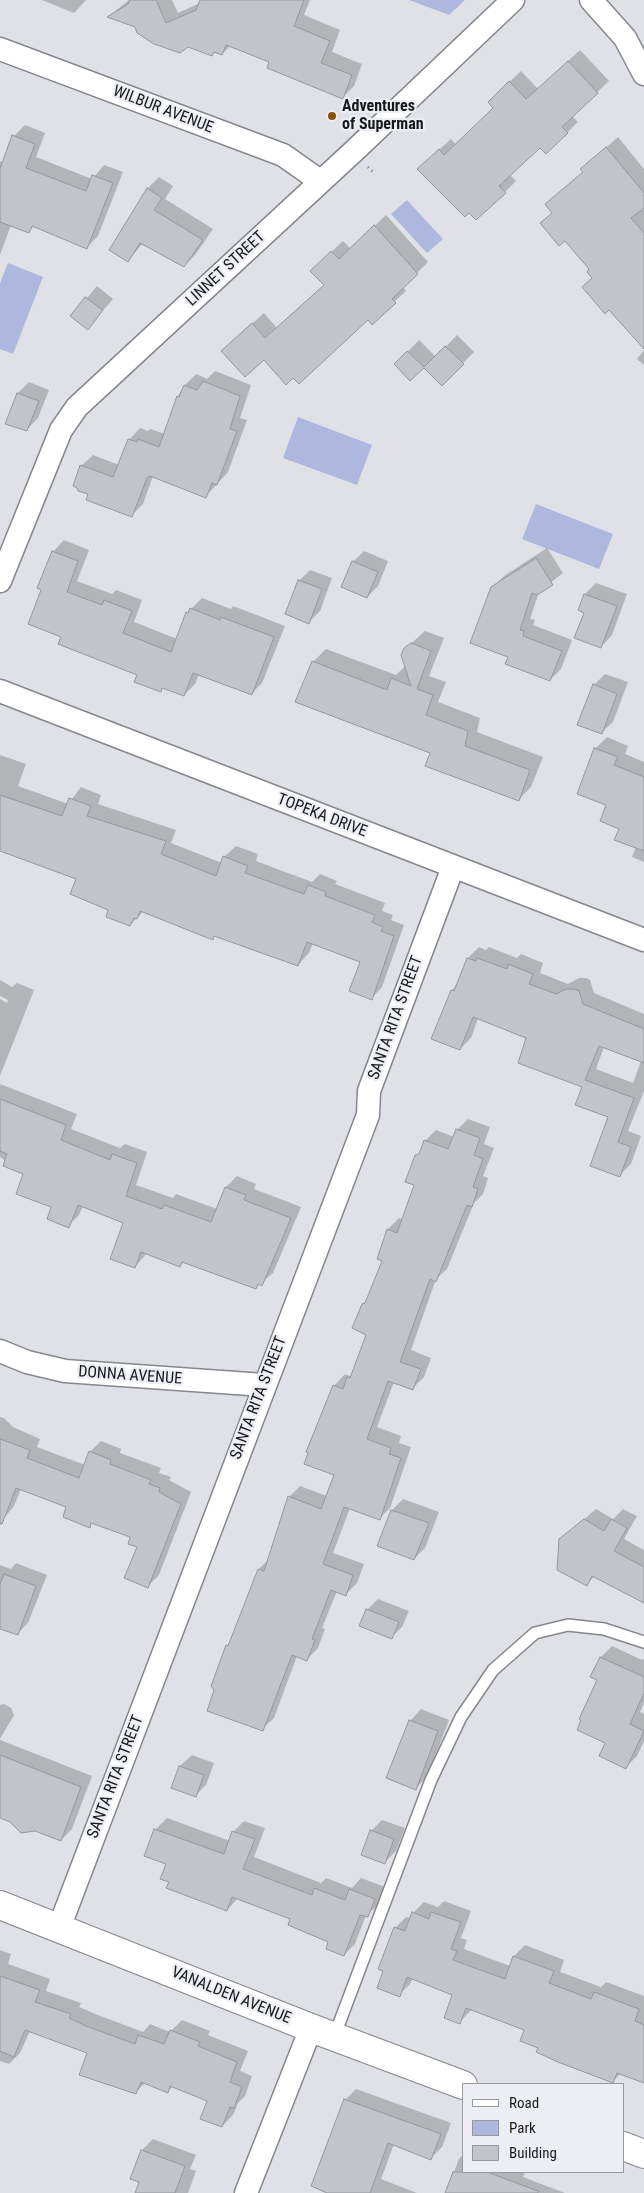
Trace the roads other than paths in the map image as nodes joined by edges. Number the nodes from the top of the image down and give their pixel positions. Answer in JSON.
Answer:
{"nodes":[{"id":1,"x":513,"y":0,"type":"edge"},
{"id":2,"x":591,"y":0,"type":"edge"},
{"id":3,"x":0,"y":49,"type":"edge"},
{"id":4,"x":644,"y":74,"type":"edge"},
{"id":5,"x":320,"y":181,"type":"junction"},
{"id":6,"x":0,"y":581,"type":"edge"},
{"id":7,"x":0,"y":691,"type":"edge"},
{"id":8,"x":453,"y":867,"type":"junction"},
{"id":9,"x":644,"y":940,"type":"edge"},
{"id":10,"x":0,"y":1351,"type":"edge"},
{"id":11,"x":264,"y":1385,"type":"junction"},
{"id":12,"x":644,"y":1642,"type":"edge"},
{"id":13,"x":0,"y":1905,"type":"edge"},
{"id":14,"x":59,"y":1928,"type":"junction"},
{"id":15,"x":322,"y":2032,"type":"junction"},
{"id":16,"x":462,"y":2086,"type":"edge"},
{"id":17,"x":624,"y":2146,"type":"edge"},
{"id":18,"x":644,"y":2154,"type":"edge"},
{"id":19,"x":246,"y":2193,"type":"edge"}],
"edges":[{"from":1,"to":5,"type":"street","name":"LINNET STREET"},
{"from":2,"to":4,"type":"street"},
{"from":3,"to":5,"type":"street","name":"WILBUR AVENUE"},
{"from":5,"to":6,"type":"street","name":"LINNET STREET"},
{"from":7,"to":8,"type":"street","name":"TOPEKA DRIVE"},
{"from":8,"to":9,"type":"street","name":"TOPEKA DRIVE"},
{"from":8,"to":11,"type":"street","name":"SANTA RITA STREET"},
{"from":10,"to":11,"type":"street","name":"DONNA AVENUE"},
{"from":11,"to":14,"type":"street","name":"SANTA RITA STREET"},
{"from":12,"to":15,"type":"lane"},
{"from":13,"to":14,"type":"main road","name":"VANALDEN AVENUE"},
{"from":14,"to":15,"type":"main road","name":"VANALDEN AVENUE"},
{"from":15,"to":16,"type":"main road","name":"VANALDEN AVENUE"},
{"from":15,"to":19,"type":"street"},
{"from":17,"to":18,"type":"main road"}]}
